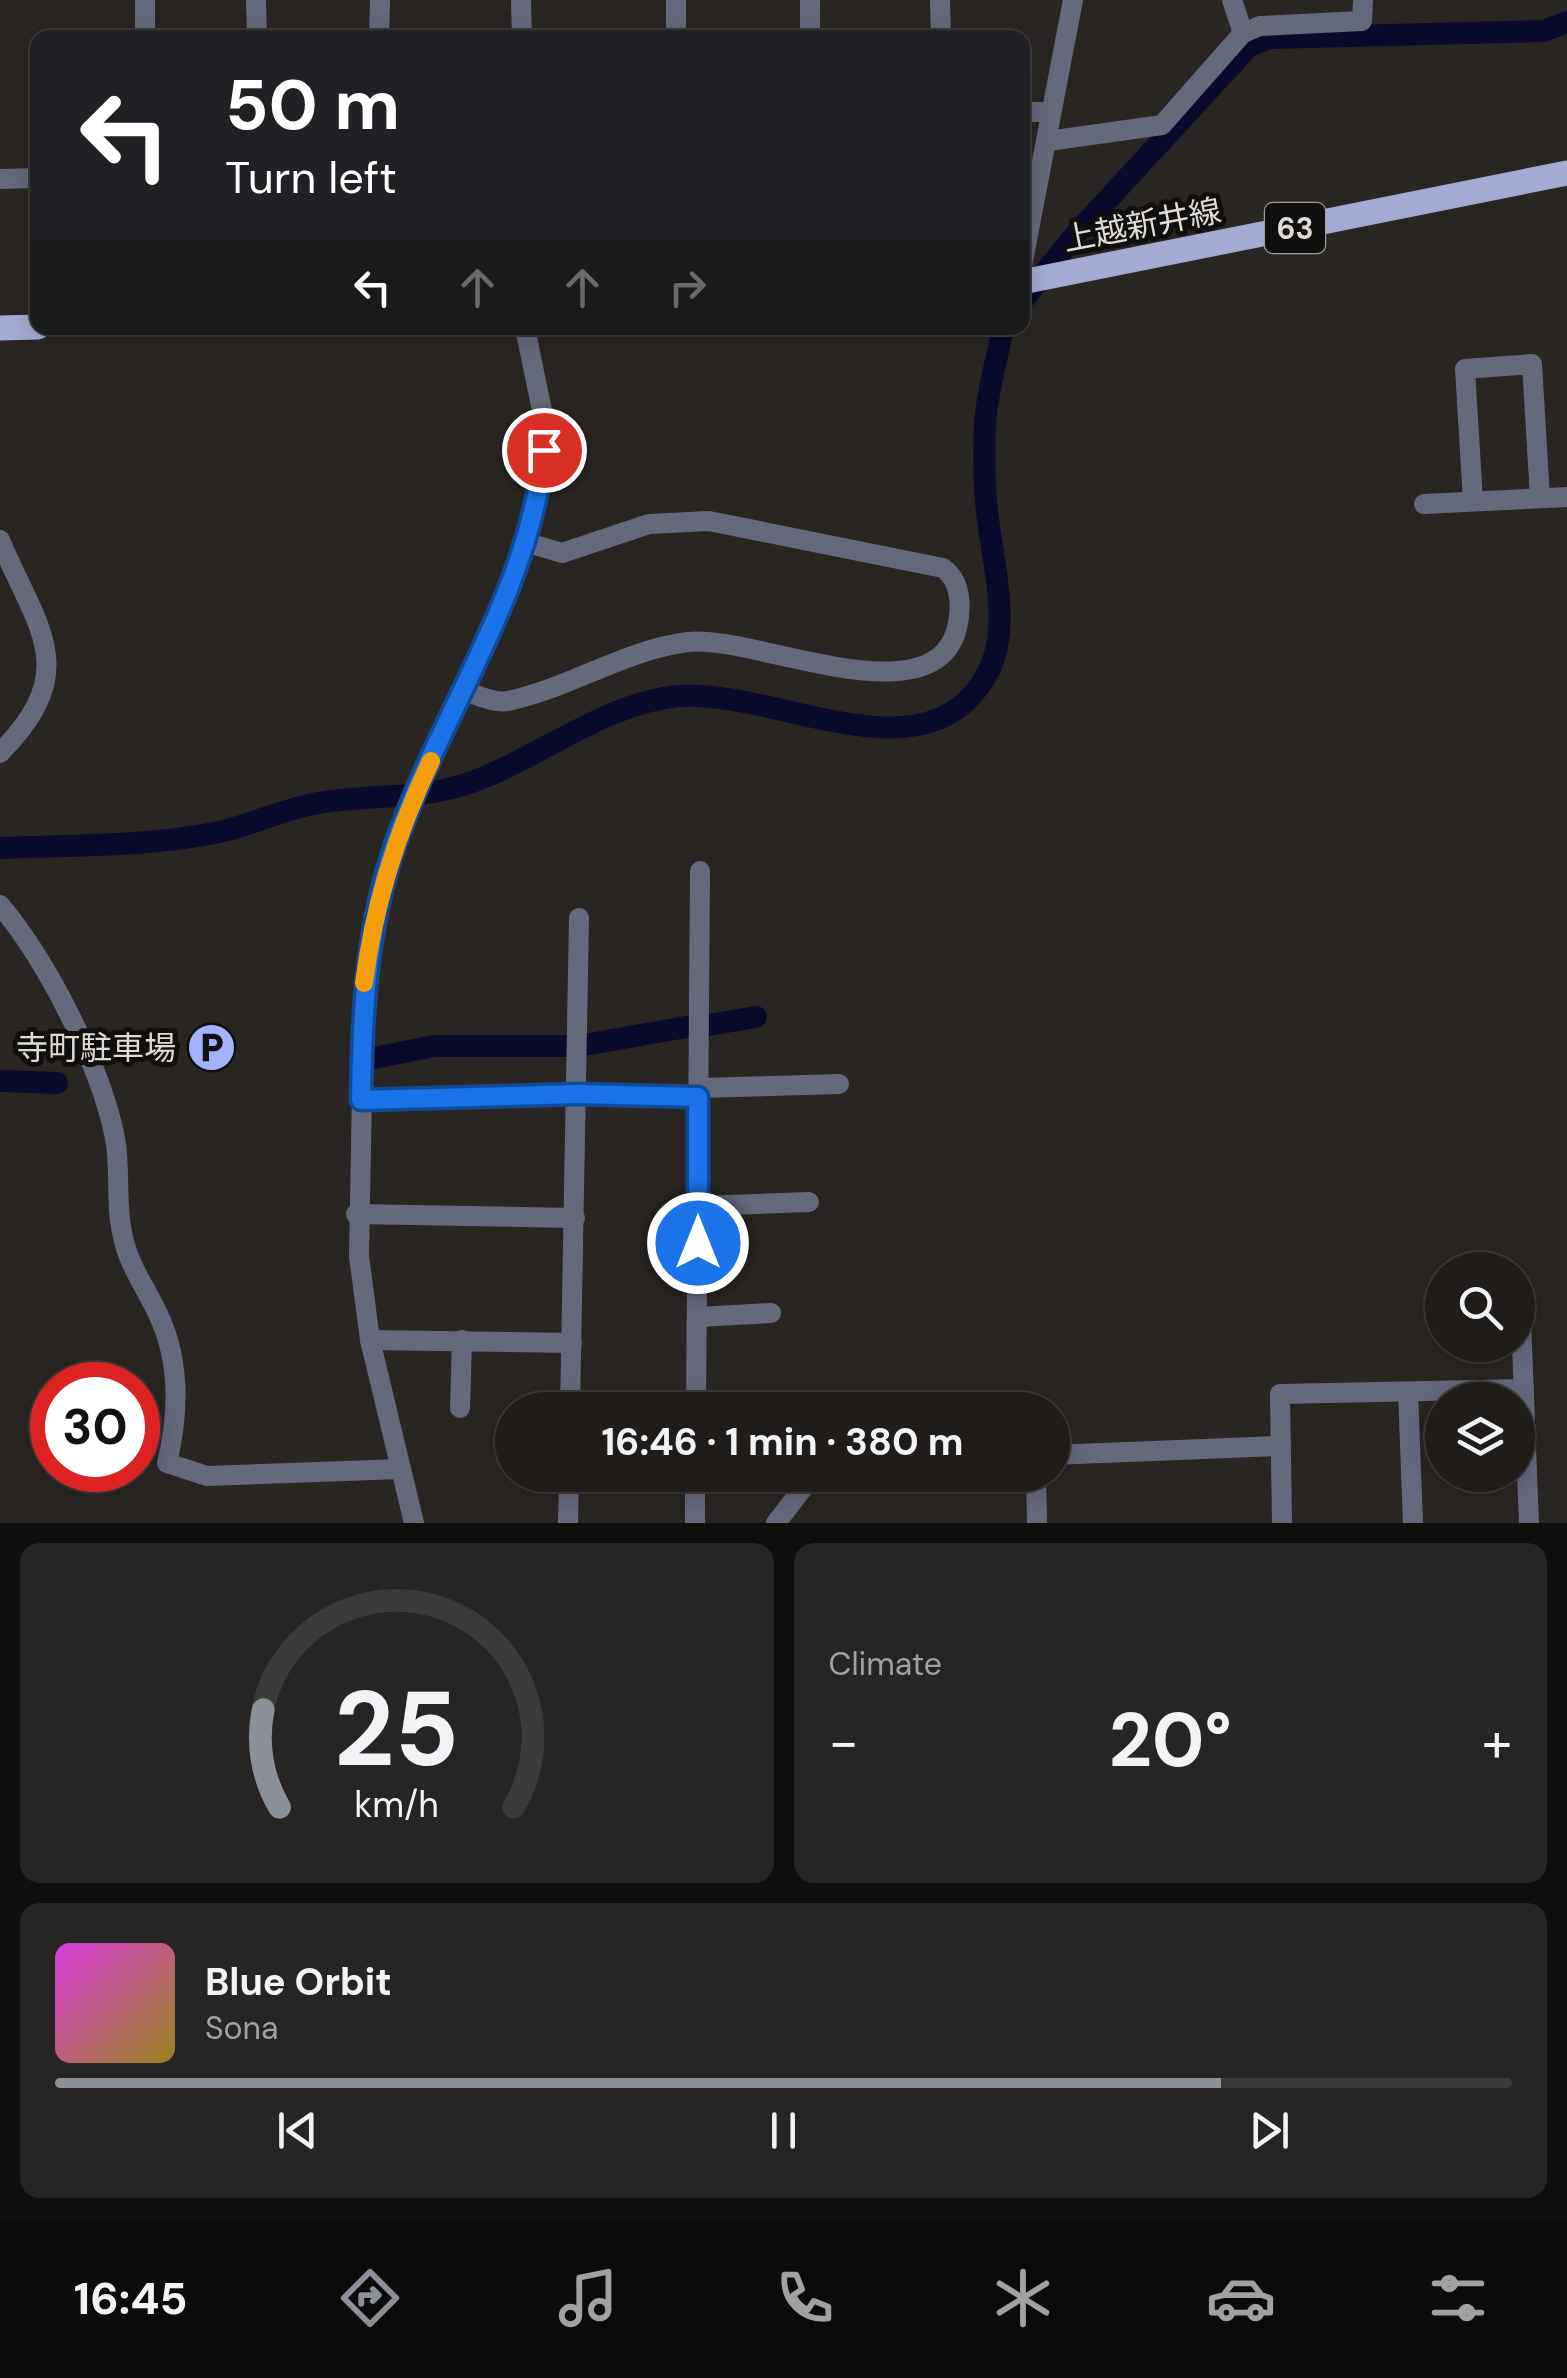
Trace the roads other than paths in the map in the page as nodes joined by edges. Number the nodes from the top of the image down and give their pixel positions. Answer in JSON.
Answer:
{"nodes":[{"id":1,"x":146,"y":0,"type":"edge"},
{"id":2,"x":256,"y":0,"type":"edge"},
{"id":3,"x":380,"y":0,"type":"edge"},
{"id":4,"x":521,"y":0,"type":"edge"},
{"id":5,"x":676,"y":0,"type":"edge"},
{"id":6,"x":810,"y":0,"type":"edge"},
{"id":7,"x":940,"y":0,"type":"edge"},
{"id":8,"x":1073,"y":0,"type":"edge"},
{"id":9,"x":1232,"y":0,"type":"edge"},
{"id":10,"x":1363,"y":0,"type":"edge"},
{"id":11,"x":145,"y":30,"type":"edge"},
{"id":12,"x":257,"y":30,"type":"edge"},
{"id":13,"x":380,"y":30,"type":"edge"},
{"id":14,"x":522,"y":30,"type":"edge"},
{"id":15,"x":676,"y":30,"type":"edge"},
{"id":16,"x":810,"y":30,"type":"edge"},
{"id":17,"x":941,"y":30,"type":"edge"},
{"id":18,"x":1242,"y":32,"type":"junction"},
{"id":19,"x":1030,"y":112,"type":"edge"},
{"id":20,"x":1050,"y":112,"type":"junction"},
{"id":21,"x":1048,"y":141,"type":"junction"},
{"id":22,"x":1567,"y":173,"type":"edge"},
{"id":23,"x":30,"y":178,"type":"edge"},
{"id":24,"x":0,"y":179,"type":"edge"},
{"id":25,"x":1030,"y":228,"type":"edge"},
{"id":26,"x":1030,"y":280,"type":"edge"},
{"id":27,"x":0,"y":328,"type":"edge"},
{"id":28,"x":30,"y":328,"type":"edge"},
{"id":29,"x":527,"y":335,"type":"edge"},
{"id":30,"x":1567,"y":497,"type":"edge"},
{"id":31,"x":1540,"y":498,"type":"junction"},
{"id":32,"x":1473,"y":501,"type":"junction"},
{"id":33,"x":1424,"y":504,"type":"dead end"},
{"id":34,"x":0,"y":540,"type":"edge"},
{"id":35,"x":525,"y":542,"type":"junction"},
{"id":36,"x":464,"y":691,"type":"junction"},
{"id":37,"x":0,"y":753,"type":"edge"},
{"id":38,"x":700,"y":871,"type":"dead end"},
{"id":39,"x":0,"y":905,"type":"edge"},
{"id":40,"x":579,"y":918,"type":"dead end"},
{"id":41,"x":838,"y":1084,"type":"dead end"},
{"id":42,"x":698,"y":1093,"type":"junction"},
{"id":43,"x":578,"y":1094,"type":"junction"},
{"id":44,"x":361,"y":1100,"type":"junction"},
{"id":45,"x":809,"y":1202,"type":"dead end"},
{"id":46,"x":699,"y":1206,"type":"junction"},
{"id":47,"x":356,"y":1214,"type":"junction"},
{"id":48,"x":575,"y":1218,"type":"junction"},
{"id":49,"x":771,"y":1314,"type":"dead end"},
{"id":50,"x":698,"y":1316,"type":"junction"},
{"id":51,"x":370,"y":1340,"type":"junction"},
{"id":52,"x":462,"y":1340,"type":"junction"},
{"id":53,"x":572,"y":1343,"type":"junction"},
{"id":54,"x":571,"y":1392,"type":"edge"},
{"id":55,"x":696,"y":1392,"type":"edge"},
{"id":56,"x":1408,"y":1392,"type":"junction"},
{"id":57,"x":1425,"y":1392,"type":"edge"},
{"id":58,"x":460,"y":1408,"type":"dead end"},
{"id":59,"x":1281,"y":1446,"type":"junction"},
{"id":60,"x":1070,"y":1454,"type":"edge"},
{"id":61,"x":401,"y":1469,"type":"junction"},
{"id":62,"x":569,"y":1492,"type":"edge"},
{"id":63,"x":695,"y":1492,"type":"edge"},
{"id":64,"x":800,"y":1492,"type":"edge"},
{"id":65,"x":1036,"y":1492,"type":"edge"},
{"id":66,"x":1528,"y":1492,"type":"edge"},
{"id":67,"x":414,"y":1523,"type":"edge"},
{"id":68,"x":568,"y":1523,"type":"edge"},
{"id":69,"x":695,"y":1523,"type":"edge"},
{"id":70,"x":776,"y":1523,"type":"edge"},
{"id":71,"x":1037,"y":1523,"type":"edge"},
{"id":72,"x":1282,"y":1523,"type":"edge"},
{"id":73,"x":1413,"y":1523,"type":"edge"},
{"id":74,"x":1529,"y":1523,"type":"edge"}],
"edges":[{"from":1,"to":11,"type":"street"},
{"from":2,"to":12,"type":"street"},
{"from":3,"to":13,"type":"street"},
{"from":4,"to":14,"type":"street"},
{"from":5,"to":15,"type":"street"},
{"from":6,"to":16,"type":"street"},
{"from":7,"to":17,"type":"street"},
{"from":8,"to":20,"type":"street"},
{"from":9,"to":18,"type":"street"},
{"from":10,"to":18,"type":"street"},
{"from":18,"to":21,"type":"street"},
{"from":19,"to":20,"type":"street"},
{"from":20,"to":21,"type":"street"},
{"from":21,"to":25,"type":"street"},
{"from":22,"to":26,"type":"main road","name":"上越新井線","number":"63"},
{"from":23,"to":24,"type":"street"},
{"from":27,"to":28,"type":"main road"},
{"from":29,"to":35,"type":"street"},
{"from":30,"to":31,"type":"street"},
{"from":31,"to":32,"type":"street"},
{"from":31,"to":32,"type":"street"},
{"from":32,"to":33,"type":"street"},
{"from":34,"to":37,"type":"street"},
{"from":35,"to":36,"type":"street"},
{"from":35,"to":36,"type":"street"},
{"from":36,"to":44,"type":"street"},
{"from":38,"to":42,"type":"street"},
{"from":39,"to":61,"type":"street"},
{"from":40,"to":43,"type":"street"},
{"from":41,"to":42,"type":"street"},
{"from":42,"to":43,"type":"street"},
{"from":42,"to":46,"type":"street"},
{"from":43,"to":44,"type":"street"},
{"from":43,"to":48,"type":"street"},
{"from":44,"to":47,"type":"street"},
{"from":45,"to":46,"type":"street"},
{"from":46,"to":50,"type":"street"},
{"from":47,"to":48,"type":"street"},
{"from":47,"to":51,"type":"street"},
{"from":48,"to":53,"type":"street"},
{"from":49,"to":50,"type":"street"},
{"from":50,"to":55,"type":"street"},
{"from":51,"to":52,"type":"street"},
{"from":51,"to":61,"type":"street"},
{"from":52,"to":53,"type":"street"},
{"from":52,"to":58,"type":"street"},
{"from":53,"to":54,"type":"street"},
{"from":56,"to":57,"type":"street"},
{"from":56,"to":59,"type":"street"},
{"from":56,"to":73,"type":"street"},
{"from":59,"to":60,"type":"street"},
{"from":59,"to":72,"type":"street"},
{"from":61,"to":67,"type":"street"},
{"from":62,"to":68,"type":"street"},
{"from":63,"to":69,"type":"street"},
{"from":64,"to":70,"type":"street"},
{"from":65,"to":71,"type":"street"},
{"from":66,"to":74,"type":"street"}]}
